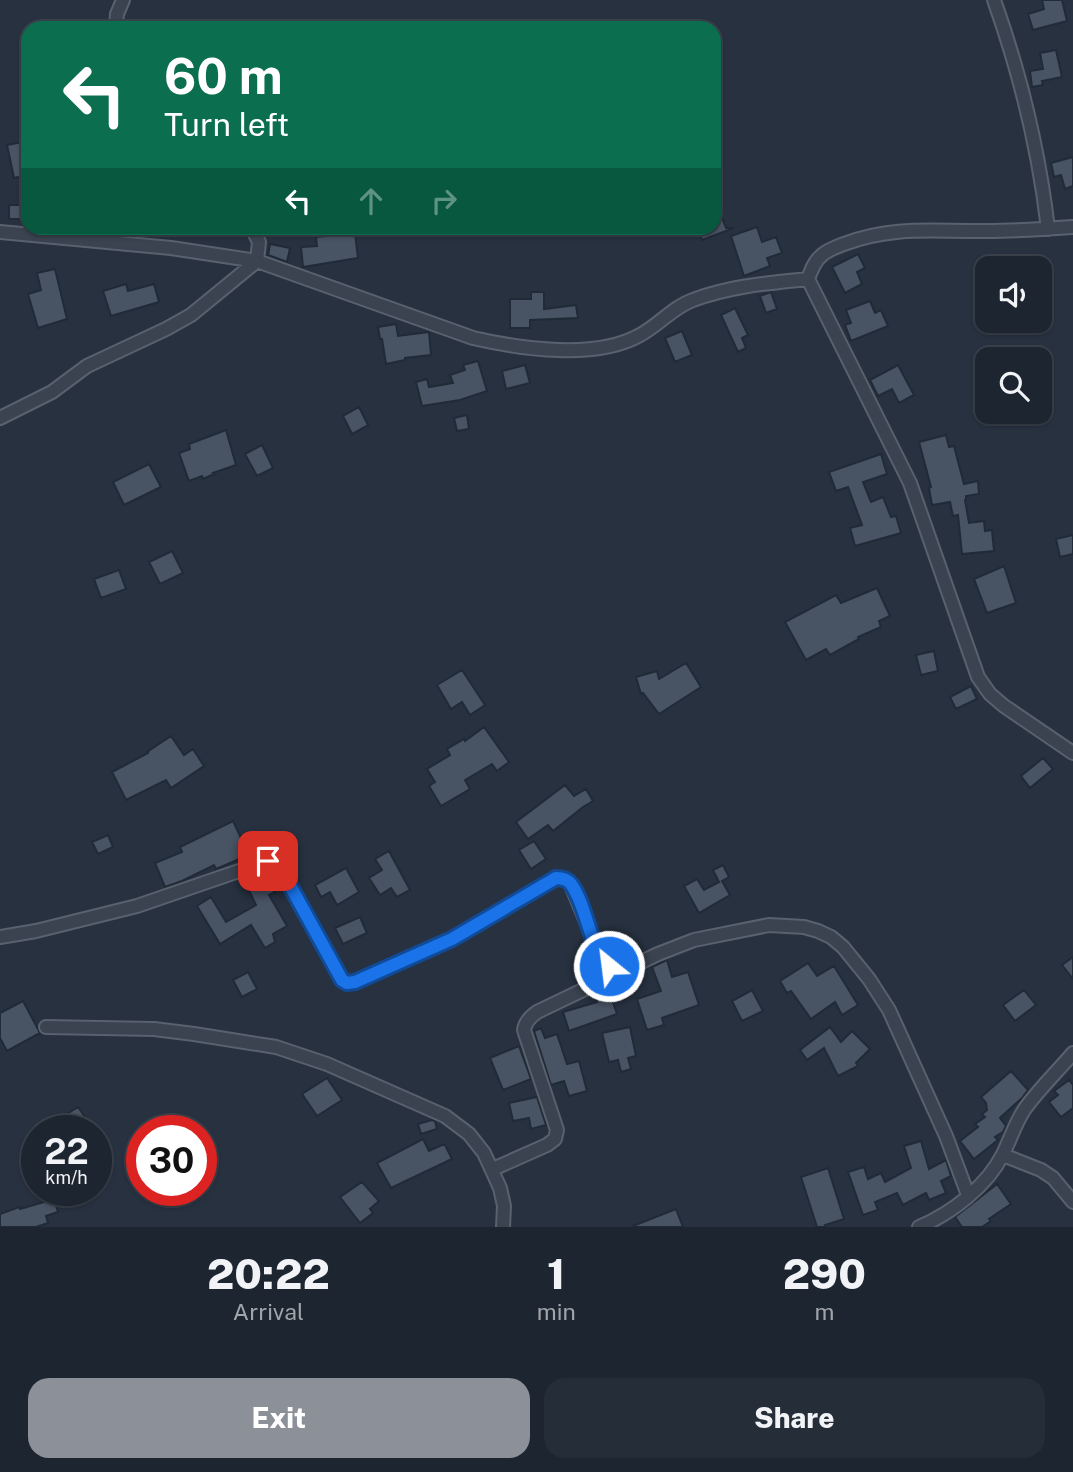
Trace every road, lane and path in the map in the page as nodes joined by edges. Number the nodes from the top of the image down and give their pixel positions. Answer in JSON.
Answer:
{"nodes":[{"id":1,"x":123,"y":0,"type":"edge"},
{"id":2,"x":994,"y":0,"type":"edge"},
{"id":3,"x":116,"y":21,"type":"edge"},
{"id":4,"x":1073,"y":227,"type":"edge"},
{"id":5,"x":1048,"y":229,"type":"junction"},
{"id":6,"x":0,"y":232,"type":"edge"},
{"id":7,"x":21,"y":234,"type":"edge"},
{"id":8,"x":32,"y":235,"type":"edge"},
{"id":9,"x":256,"y":235,"type":"edge"},
{"id":10,"x":257,"y":261,"type":"junction"},
{"id":11,"x":808,"y":279,"type":"junction"},
{"id":12,"x":0,"y":418,"type":"edge"},
{"id":13,"x":1073,"y":753,"type":"edge"},
{"id":14,"x":0,"y":937,"type":"edge"},
{"id":15,"x":620,"y":972,"type":"junction"},
{"id":16,"x":46,"y":1027,"type":"dead end"},
{"id":17,"x":1073,"y":1053,"type":"edge"},
{"id":18,"x":1003,"y":1155,"type":"junction"},
{"id":19,"x":493,"y":1169,"type":"junction"},
{"id":20,"x":968,"y":1195,"type":"junction"},
{"id":21,"x":1073,"y":1202,"type":"edge"},
{"id":22,"x":503,"y":1227,"type":"edge"},
{"id":23,"x":919,"y":1227,"type":"edge"}],
"edges":[{"from":1,"to":3,"type":"street"},
{"from":2,"to":5,"type":"street"},
{"from":4,"to":5,"type":"street"},
{"from":5,"to":11,"type":"street"},
{"from":6,"to":7,"type":"street"},
{"from":8,"to":10,"type":"street"},
{"from":9,"to":10,"type":"street"},
{"from":10,"to":11,"type":"street"},
{"from":10,"to":12,"type":"street"},
{"from":11,"to":13,"type":"street"},
{"from":14,"to":15,"type":"street"},
{"from":15,"to":19,"type":"street"},
{"from":15,"to":20,"type":"street"},
{"from":16,"to":19,"type":"street"},
{"from":17,"to":18,"type":"street"},
{"from":18,"to":20,"type":"street"},
{"from":18,"to":21,"type":"street"},
{"from":19,"to":22,"type":"street"},
{"from":20,"to":23,"type":"street"}]}
